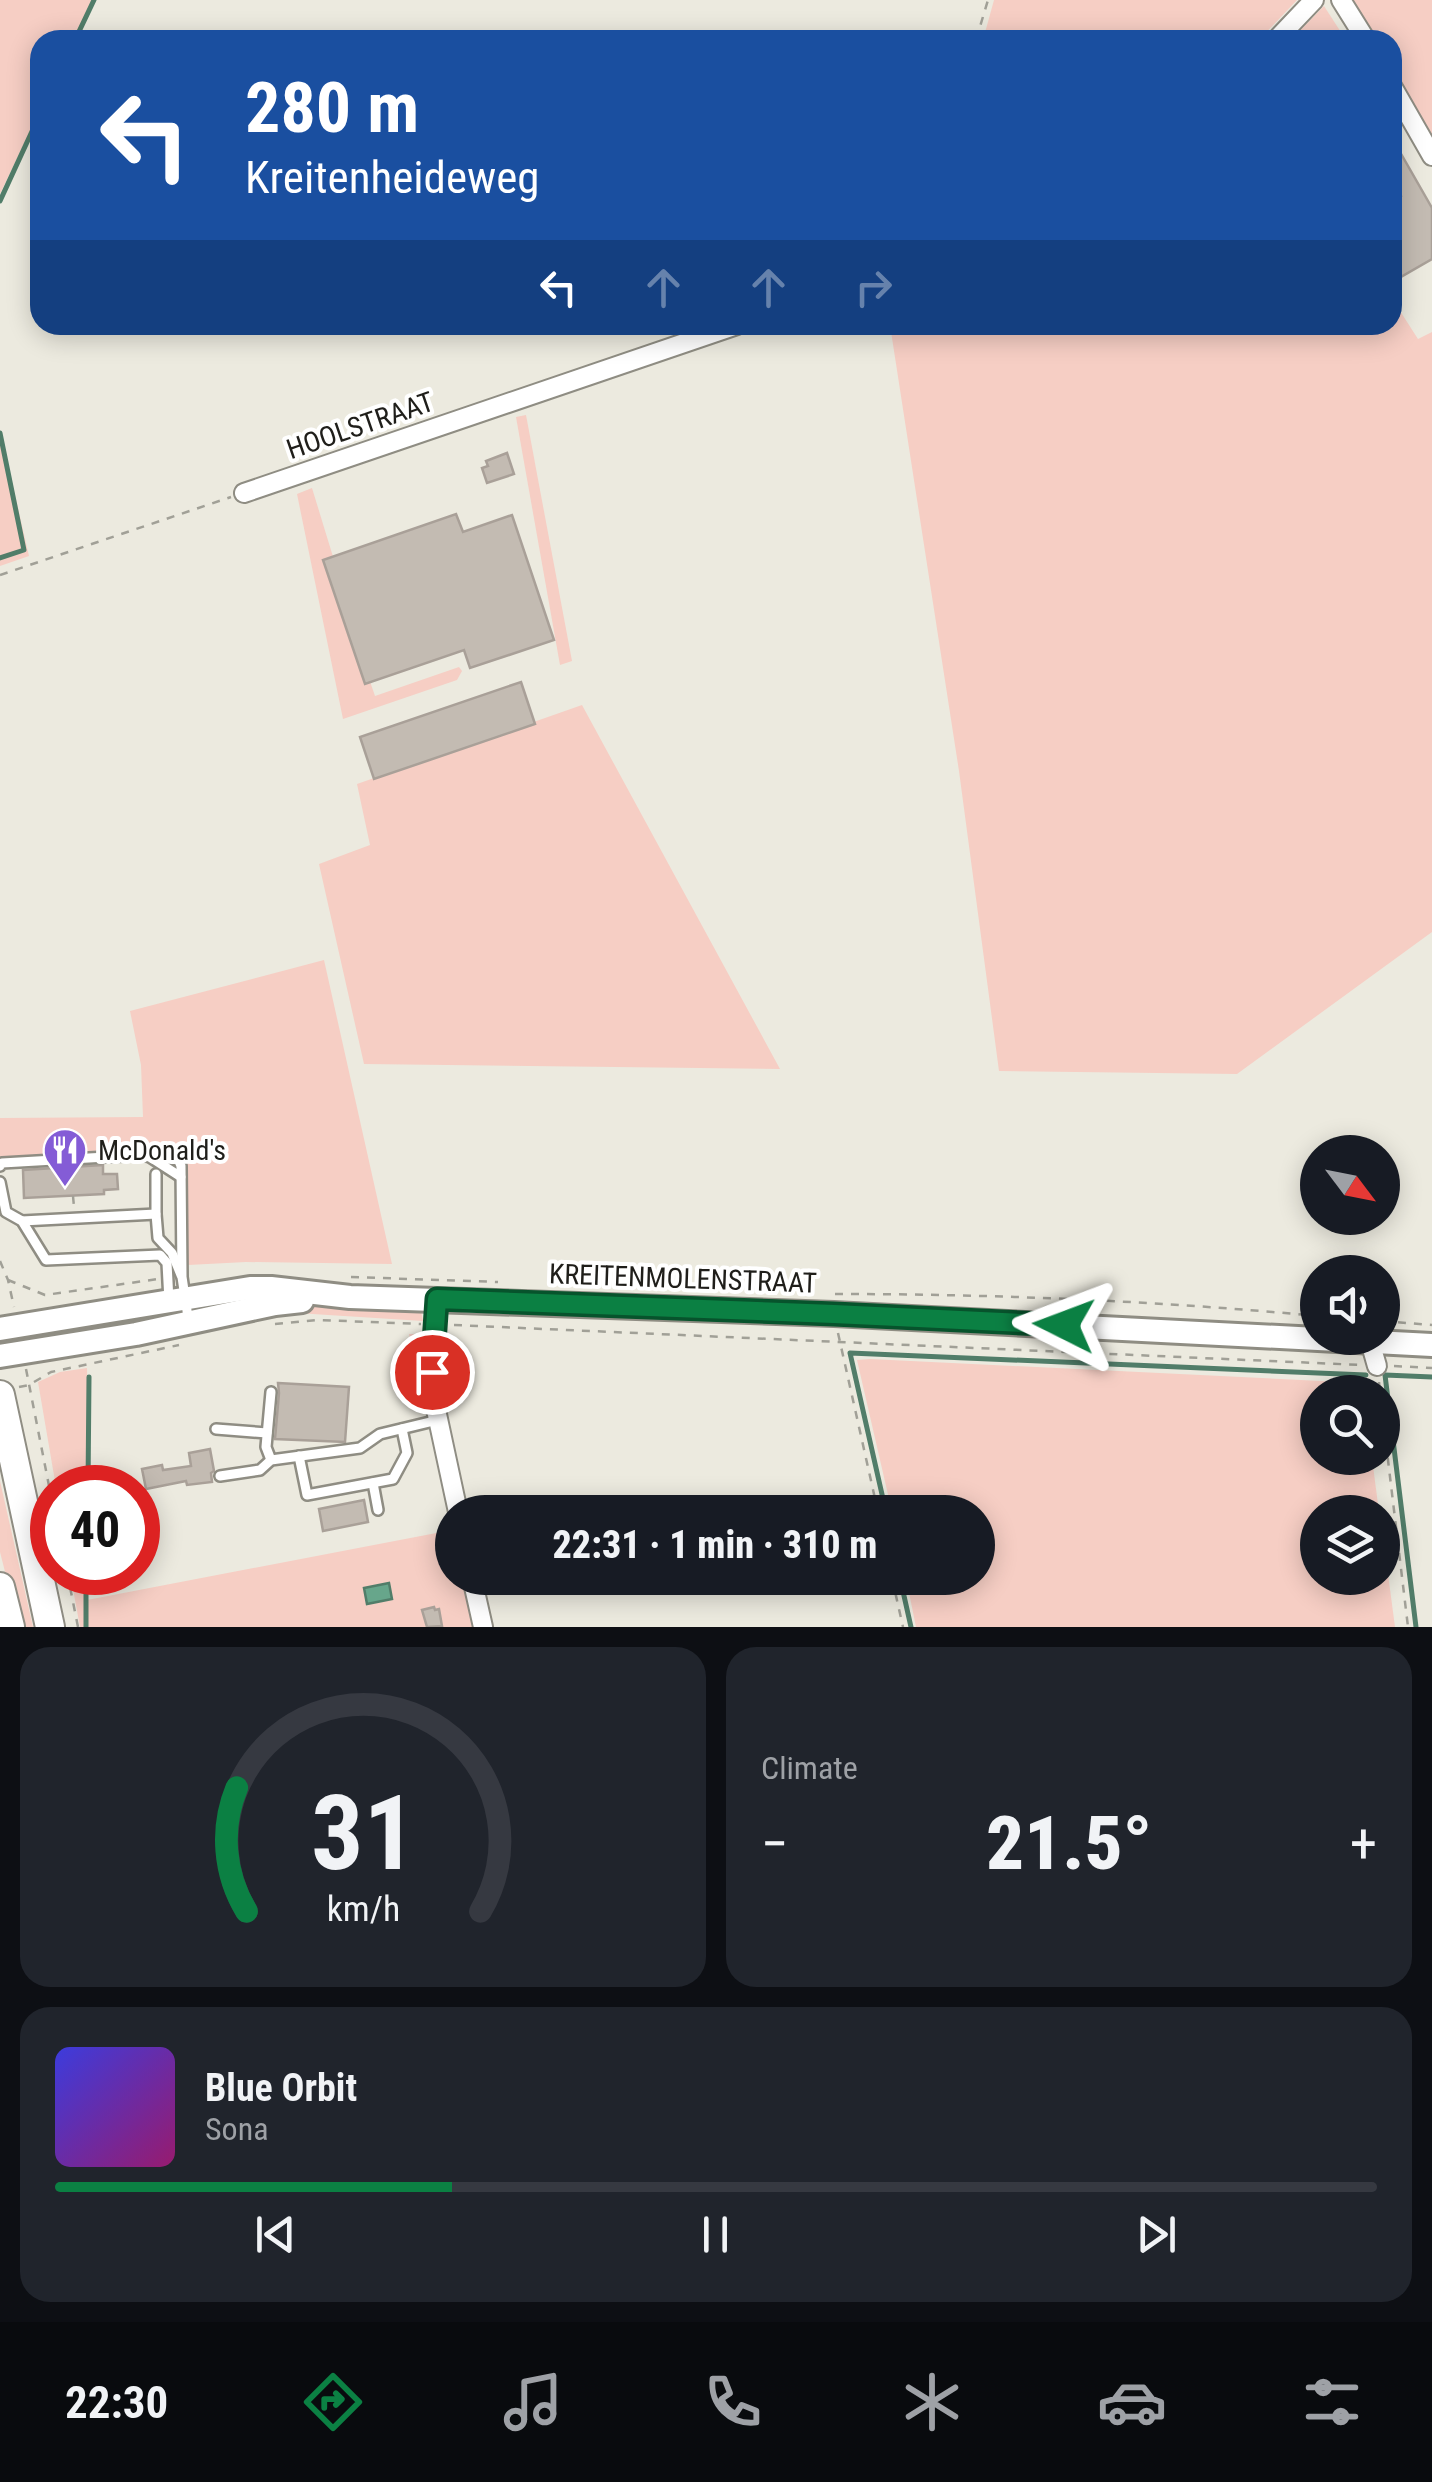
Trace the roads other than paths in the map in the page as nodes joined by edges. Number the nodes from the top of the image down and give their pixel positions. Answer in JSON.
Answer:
{"nodes":[{"id":1,"x":1314,"y":0,"type":"edge"},
{"id":2,"x":1341,"y":0,"type":"edge"},
{"id":3,"x":1286,"y":30,"type":"edge"},
{"id":4,"x":1360,"y":30,"type":"edge"},
{"id":5,"x":1402,"y":104,"type":"edge"},
{"id":6,"x":1432,"y":156,"type":"edge"},
{"id":7,"x":708,"y":335,"type":"edge"},
{"id":8,"x":244,"y":493,"type":"road end"},
{"id":9,"x":0,"y":1166,"type":"edge"},
{"id":10,"x":156,"y":1174,"type":"dead end"},
{"id":11,"x":0,"y":1182,"type":"edge"},
{"id":12,"x":156,"y":1214,"type":"junction"},
{"id":13,"x":22,"y":1221,"type":"junction"},
{"id":14,"x":350,"y":1287,"type":"junction"},
{"id":15,"x":178,"y":1292,"type":"junction"},
{"id":16,"x":437,"y":1299,"type":"junction"},
{"id":17,"x":0,"y":1328,"type":"edge"},
{"id":18,"x":1300,"y":1329,"type":"edge"},
{"id":19,"x":190,"y":1333,"type":"junction"},
{"id":20,"x":1400,"y":1338,"type":"edge"},
{"id":21,"x":1432,"y":1345,"type":"edge"},
{"id":22,"x":1376,"y":1355,"type":"edge"},
{"id":23,"x":0,"y":1356,"type":"edge"},
{"id":24,"x":1377,"y":1366,"type":"road end"},
{"id":25,"x":271,"y":1392,"type":"dead end"},
{"id":26,"x":0,"y":1395,"type":"edge"},
{"id":27,"x":438,"y":1420,"type":"junction"},
{"id":28,"x":216,"y":1429,"type":"dead end"},
{"id":29,"x":402,"y":1429,"type":"junction"},
{"id":30,"x":268,"y":1433,"type":"junction"},
{"id":31,"x":299,"y":1456,"type":"junction"},
{"id":32,"x":272,"y":1460,"type":"junction"},
{"id":33,"x":220,"y":1476,"type":"dead end"},
{"id":34,"x":374,"y":1483,"type":"junction"},
{"id":35,"x":454,"y":1495,"type":"edge"},
{"id":36,"x":378,"y":1510,"type":"dead end"},
{"id":37,"x":0,"y":1587,"type":"edge"},
{"id":38,"x":476,"y":1595,"type":"edge"},
{"id":39,"x":10,"y":1627,"type":"edge"},
{"id":40,"x":50,"y":1627,"type":"edge"},
{"id":41,"x":483,"y":1627,"type":"edge"}],
"edges":[{"from":1,"to":3,"type":"street"},
{"from":2,"to":4,"type":"street"},
{"from":5,"to":6,"type":"street"},
{"from":7,"to":8,"type":"street","name":"HOOLSTRAAT"},
{"from":9,"to":15,"type":"lane"},
{"from":10,"to":12,"type":"lane"},
{"from":11,"to":13,"type":"lane"},
{"from":12,"to":13,"type":"lane"},
{"from":12,"to":15,"type":"lane"},
{"from":13,"to":15,"type":"lane"},
{"from":14,"to":15,"type":"street","name":"KREITENMOLENSTRAAT"},
{"from":14,"to":16,"type":"street","name":"KREITENMOLENSTRAAT"},
{"from":14,"to":19,"type":"street","name":"KREITENMOLENSTRAAT"},
{"from":15,"to":17,"type":"street","name":"KREITENMOLENSTRAAT"},
{"from":15,"to":19,"type":"lane"},
{"from":15,"to":19,"type":"lane"},
{"from":16,"to":18,"type":"street","name":"KREITENMOLENSTRAAT"},
{"from":16,"to":27,"type":"street"},
{"from":19,"to":23,"type":"street","name":"KREITENMOLENSTRAAT"},
{"from":20,"to":21,"type":"street","name":"KREITENMOLENSTRAAT"},
{"from":22,"to":24,"type":"street"},
{"from":25,"to":30,"type":"lane"},
{"from":26,"to":40,"type":"main road"},
{"from":27,"to":29,"type":"lane"},
{"from":27,"to":35,"type":"street"},
{"from":28,"to":30,"type":"lane"},
{"from":29,"to":31,"type":"lane"},
{"from":29,"to":34,"type":"lane"},
{"from":30,"to":32,"type":"lane"},
{"from":31,"to":32,"type":"lane"},
{"from":31,"to":34,"type":"lane"},
{"from":32,"to":33,"type":"lane"},
{"from":34,"to":36,"type":"lane"},
{"from":37,"to":39,"type":"main road"},
{"from":38,"to":41,"type":"street"}]}
